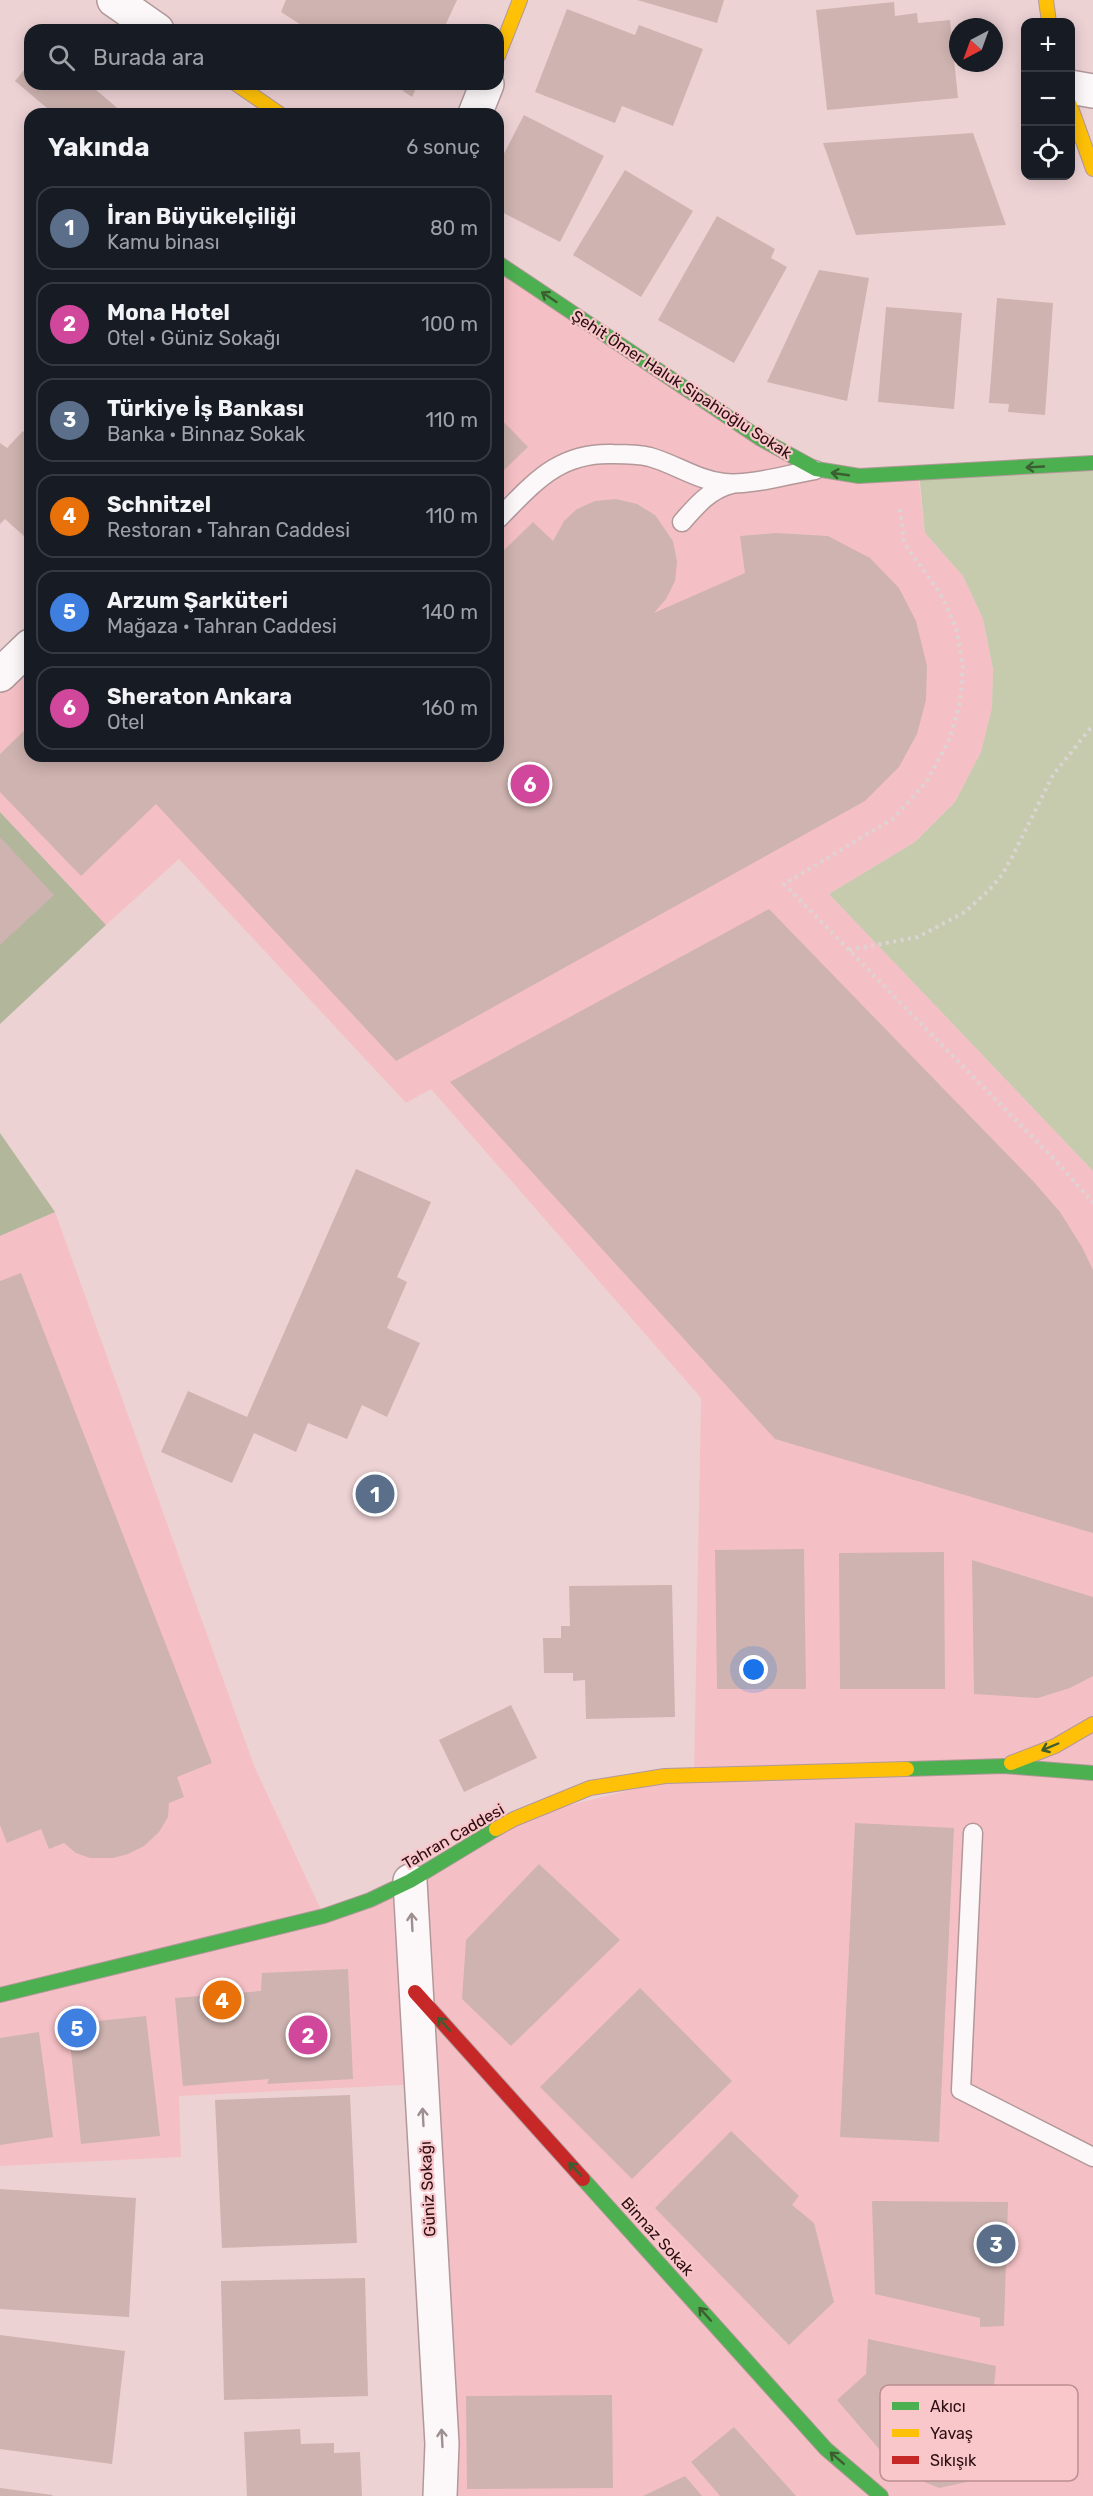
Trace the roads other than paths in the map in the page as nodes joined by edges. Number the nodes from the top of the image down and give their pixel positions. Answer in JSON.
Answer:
{"nodes":[{"id":1,"x":114,"y":0,"type":"edge"},
{"id":2,"x":520,"y":0,"type":"edge"},
{"id":3,"x":1046,"y":0,"type":"edge"},
{"id":4,"x":1048,"y":18,"type":"edge"},
{"id":5,"x":148,"y":24,"type":"edge"},
{"id":6,"x":504,"y":41,"type":"edge"},
{"id":7,"x":1075,"y":88,"type":"edge"},
{"id":8,"x":245,"y":90,"type":"edge"},
{"id":9,"x":485,"y":90,"type":"edge"},
{"id":10,"x":1093,"y":91,"type":"edge"},
{"id":11,"x":271,"y":108,"type":"edge"},
{"id":12,"x":477,"y":108,"type":"edge"},
{"id":13,"x":1075,"y":117,"type":"edge"},
{"id":14,"x":1093,"y":169,"type":"edge"},
{"id":15,"x":504,"y":267,"type":"edge"},
{"id":16,"x":1093,"y":464,"type":"edge"},
{"id":17,"x":816,"y":469,"type":"junction"},
{"id":18,"x":736,"y":483,"type":"junction"},
{"id":19,"x":504,"y":513,"type":"edge"},
{"id":20,"x":682,"y":522,"type":"dead end"},
{"id":21,"x":24,"y":652,"type":"edge"},
{"id":22,"x":0,"y":675,"type":"edge"},
{"id":23,"x":1093,"y":1724,"type":"edge"},
{"id":24,"x":1004,"y":1766,"type":"junction"},
{"id":25,"x":1093,"y":1773,"type":"edge"},
{"id":26,"x":972,"y":1833,"type":"dead end"},
{"id":27,"x":410,"y":1881,"type":"junction"},
{"id":28,"x":416,"y":1992,"type":"junction"},
{"id":29,"x":0,"y":1995,"type":"edge"},
{"id":30,"x":1093,"y":2157,"type":"edge"},
{"id":31,"x":440,"y":2496,"type":"edge"},
{"id":32,"x":881,"y":2496,"type":"edge"}],
"edges":[{"from":1,"to":5,"type":"street"},
{"from":2,"to":6,"type":"street"},
{"from":3,"to":4,"type":"street"},
{"from":7,"to":10,"type":"street"},
{"from":8,"to":11,"type":"street"},
{"from":9,"to":12,"type":"street"},
{"from":13,"to":14,"type":"street"},
{"from":17,"to":15,"type":"street","name":"Şehit Ömer Haluk Sipahioğlu Sokak","one_way":true},
{"from":16,"to":17,"type":"street","name":"Şehit Ömer Haluk Sipahioğlu Sokak","one_way":true},
{"from":17,"to":18,"type":"lane"},
{"from":18,"to":19,"type":"lane"},
{"from":18,"to":20,"type":"lane"},
{"from":21,"to":22,"type":"street"},
{"from":23,"to":24,"type":"street","name":"Tahran Caddesi","one_way":true},
{"from":24,"to":25,"type":"street","name":"Tahran Caddesi"},
{"from":24,"to":27,"type":"street","name":"Tahran Caddesi"},
{"from":26,"to":30,"type":"lane"},
{"from":28,"to":27,"type":"street","name":"Güniz Sokağı","one_way":true},
{"from":27,"to":29,"type":"street","name":"Tahran Caddesi"},
{"from":31,"to":28,"type":"street","name":"Güniz Sokağı","one_way":true},
{"from":32,"to":28,"type":"street","name":"Binnaz Sokak","one_way":true}]}
